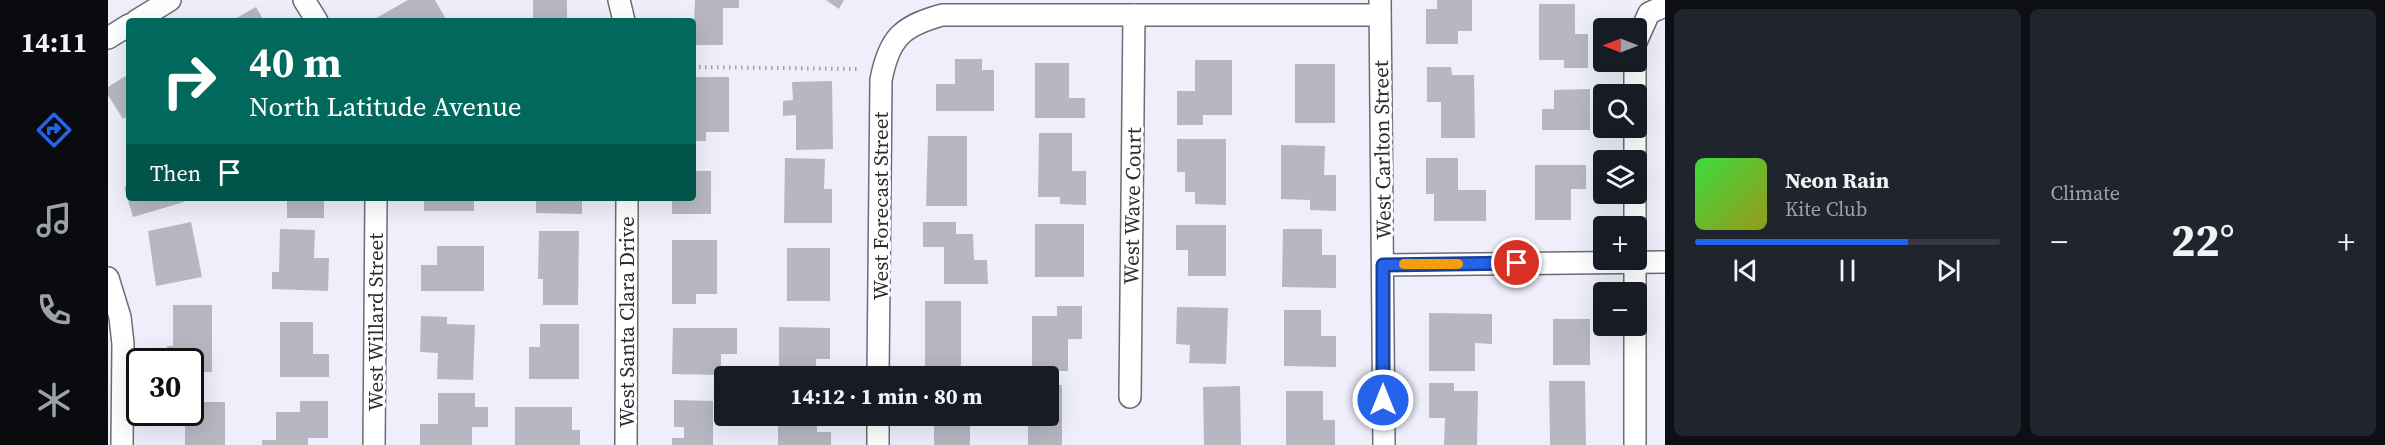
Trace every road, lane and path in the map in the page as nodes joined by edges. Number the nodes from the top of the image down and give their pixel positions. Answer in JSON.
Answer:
{"nodes":[{"id":1,"x":170,"y":0,"type":"edge"},
{"id":2,"x":304,"y":0,"type":"edge"},
{"id":3,"x":619,"y":0,"type":"edge"},
{"id":4,"x":1380,"y":8,"type":"edge"},
{"id":5,"x":1657,"y":10,"type":"edge"},
{"id":6,"x":1134,"y":15,"type":"junction"},
{"id":7,"x":141,"y":18,"type":"edge"},
{"id":8,"x":315,"y":18,"type":"edge"},
{"id":9,"x":623,"y":18,"type":"edge"},
{"id":10,"x":1647,"y":25,"type":"edge"},
{"id":11,"x":126,"y":27,"type":"edge"},
{"id":12,"x":108,"y":38,"type":"edge"},
{"id":13,"x":696,"y":68,"type":"edge"},
{"id":14,"x":858,"y":69,"type":"dead end"},
{"id":15,"x":376,"y":201,"type":"edge"},
{"id":16,"x":627,"y":201,"type":"edge"},
{"id":17,"x":1647,"y":261,"type":"edge"},
{"id":18,"x":1593,"y":262,"type":"edge"},
{"id":19,"x":1665,"y":262,"type":"edge"},
{"id":20,"x":1383,"y":265,"type":"junction"},
{"id":21,"x":108,"y":278,"type":"edge"},
{"id":22,"x":1635,"y":336,"type":"edge"},
{"id":23,"x":878,"y":366,"type":"edge"},
{"id":24,"x":1130,"y":397,"type":"dead end"},
{"id":25,"x":878,"y":426,"type":"edge"},
{"id":26,"x":122,"y":445,"type":"edge"},
{"id":27,"x":374,"y":445,"type":"edge"},
{"id":28,"x":626,"y":445,"type":"edge"},
{"id":29,"x":878,"y":445,"type":"edge"},
{"id":30,"x":1384,"y":445,"type":"edge"},
{"id":31,"x":1635,"y":445,"type":"edge"}],
"edges":[{"from":1,"to":7,"type":"street"},
{"from":2,"to":8,"type":"street"},
{"from":3,"to":9,"type":"street"},
{"from":4,"to":6,"type":"street"},
{"from":4,"to":20,"type":"street","name":"West Carlton Street"},
{"from":5,"to":10,"type":"street"},
{"from":6,"to":23,"type":"street","name":"West Forecast Street"},
{"from":6,"to":24,"type":"street","name":"West Wave Court"},
{"from":11,"to":12,"type":"street"},
{"from":13,"to":14,"type":"path"},
{"from":15,"to":27,"type":"street","name":"West Willard Street"},
{"from":16,"to":28,"type":"street","name":"West Santa Clara Drive"},
{"from":17,"to":19,"type":"street"},
{"from":18,"to":20,"type":"street"},
{"from":20,"to":30,"type":"street","name":"West Carlton Street"},
{"from":21,"to":26,"type":"street"},
{"from":22,"to":31,"type":"street"},
{"from":25,"to":29,"type":"street"}]}
